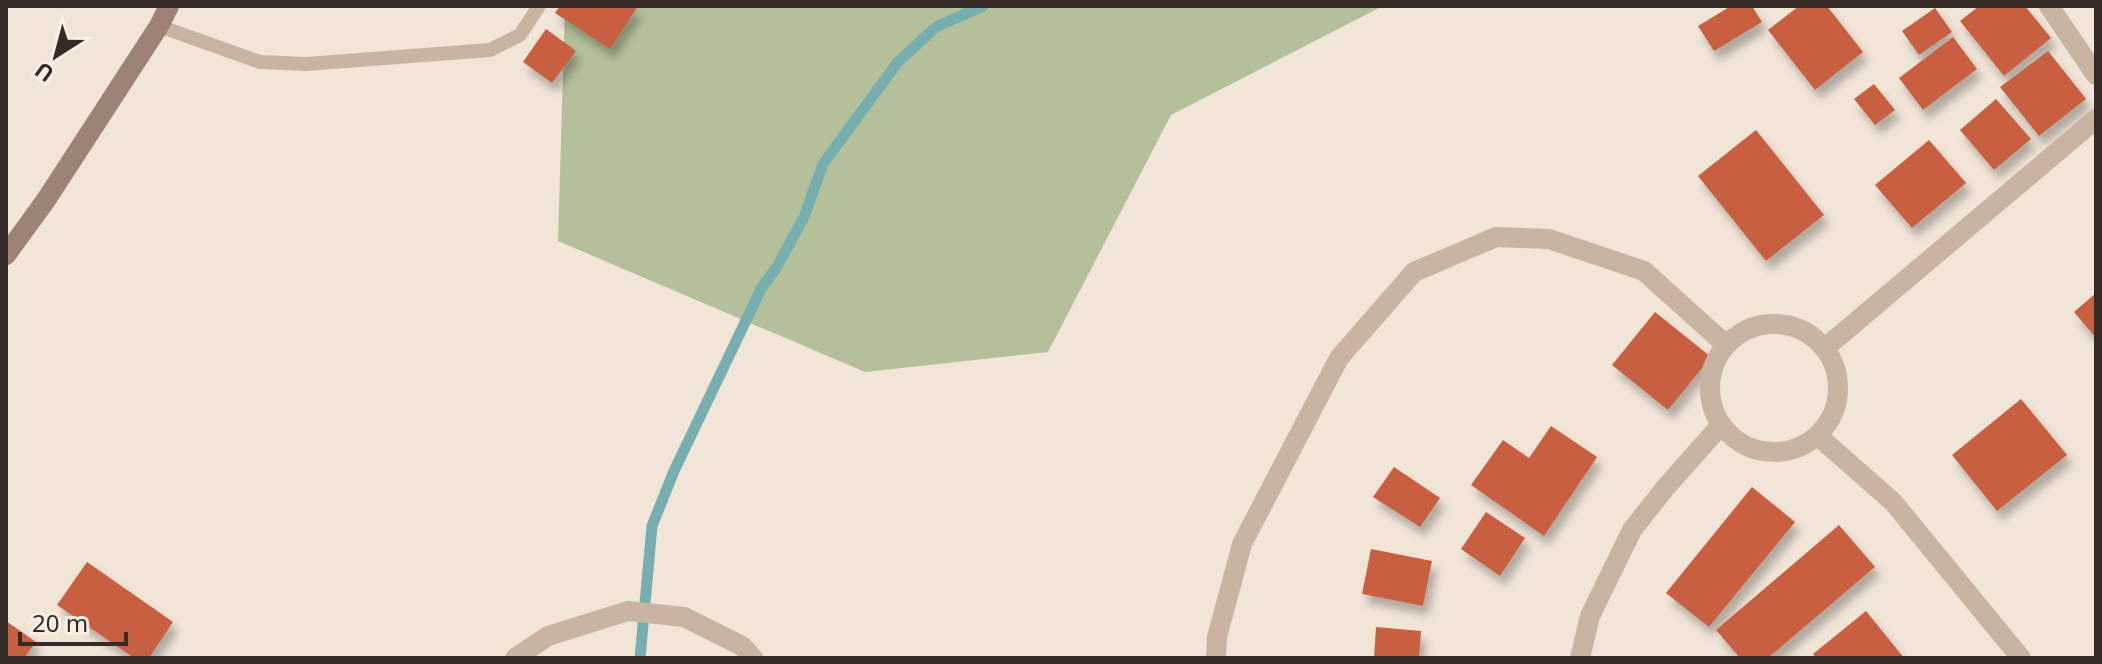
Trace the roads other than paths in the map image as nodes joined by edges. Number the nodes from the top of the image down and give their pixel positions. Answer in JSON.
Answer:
{"nodes":[{"id":1,"x":539,"y":6,"type":"edge"},
{"id":2,"x":2049,"y":6,"type":"edge"},
{"id":3,"x":167,"y":12,"type":"edge"},
{"id":4,"x":2096,"y":75,"type":"edge"},
{"id":5,"x":2096,"y":119,"type":"edge"},
{"id":6,"x":6,"y":255,"type":"edge"},
{"id":7,"x":1726,"y":345,"type":"junction"},
{"id":8,"x":1825,"y":348,"type":"junction"},
{"id":9,"x":1721,"y":425,"type":"junction"},
{"id":10,"x":1818,"y":436,"type":"junction"},
{"id":11,"x":515,"y":658,"type":"edge"},
{"id":12,"x":753,"y":658,"type":"edge"},
{"id":13,"x":1216,"y":658,"type":"edge"},
{"id":14,"x":1580,"y":658,"type":"edge"},
{"id":15,"x":2021,"y":658,"type":"edge"}],
"edges":[{"from":1,"to":3,"type":"lane"},
{"from":2,"to":4,"type":"street"},
{"from":3,"to":6,"type":"main road"},
{"from":5,"to":8,"type":"street"},
{"from":7,"to":8,"type":"street"},
{"from":7,"to":9,"type":"street"},
{"from":7,"to":13,"type":"street"},
{"from":8,"to":10,"type":"street"},
{"from":9,"to":10,"type":"street"},
{"from":9,"to":14,"type":"street"},
{"from":10,"to":15,"type":"street"},
{"from":11,"to":12,"type":"street"}]}
